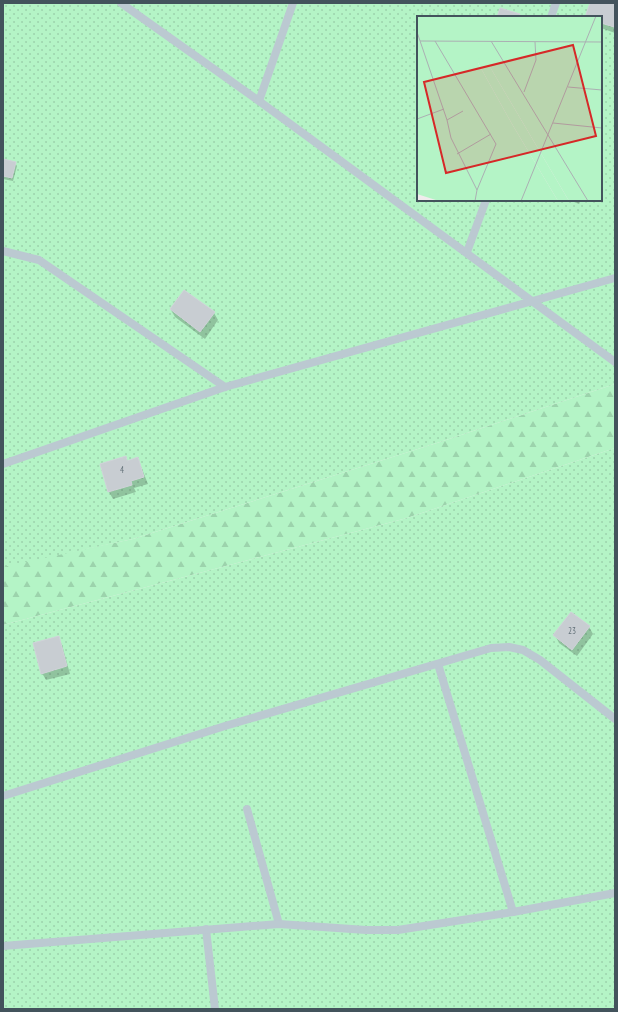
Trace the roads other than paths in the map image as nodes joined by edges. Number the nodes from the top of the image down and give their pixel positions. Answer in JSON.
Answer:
{"nodes":[{"id":1,"x":121,"y":3,"type":"edge"},
{"id":2,"x":293,"y":3,"type":"edge"},
{"id":3,"x":556,"y":3,"type":"edge"},
{"id":4,"x":551,"y":16,"type":"edge"},
{"id":5,"x":259,"y":101,"type":"junction"},
{"id":6,"x":486,"y":201,"type":"edge"},
{"id":7,"x":3,"y":251,"type":"edge"},
{"id":8,"x":467,"y":252,"type":"junction"},
{"id":9,"x":615,"y":278,"type":"edge"},
{"id":10,"x":533,"y":301,"type":"junction"},
{"id":11,"x":615,"y":362,"type":"edge"},
{"id":12,"x":225,"y":387,"type":"junction"},
{"id":13,"x":3,"y":464,"type":"edge"},
{"id":14,"x":438,"y":664,"type":"junction"},
{"id":15,"x":615,"y":718,"type":"edge"},
{"id":16,"x":3,"y":796,"type":"edge"},
{"id":17,"x":247,"y":809,"type":"dead end"},
{"id":18,"x":615,"y":893,"type":"edge"},
{"id":19,"x":513,"y":912,"type":"junction"},
{"id":20,"x":279,"y":924,"type":"junction"},
{"id":21,"x":206,"y":929,"type":"junction"},
{"id":22,"x":3,"y":946,"type":"edge"},
{"id":23,"x":215,"y":1009,"type":"edge"}],
"edges":[{"from":1,"to":5,"type":"lane"},
{"from":2,"to":5,"type":"lane"},
{"from":3,"to":4,"type":"lane"},
{"from":5,"to":8,"type":"lane"},
{"from":6,"to":8,"type":"lane"},
{"from":7,"to":12,"type":"lane"},
{"from":8,"to":10,"type":"lane"},
{"from":9,"to":10,"type":"lane"},
{"from":10,"to":11,"type":"lane"},
{"from":10,"to":12,"type":"lane"},
{"from":12,"to":13,"type":"lane"},
{"from":14,"to":15,"type":"lane"},
{"from":14,"to":16,"type":"lane"},
{"from":14,"to":19,"type":"lane"},
{"from":17,"to":20,"type":"lane"},
{"from":18,"to":19,"type":"lane"},
{"from":19,"to":20,"type":"lane"},
{"from":20,"to":21,"type":"lane"},
{"from":21,"to":22,"type":"lane"},
{"from":21,"to":23,"type":"lane"}]}
